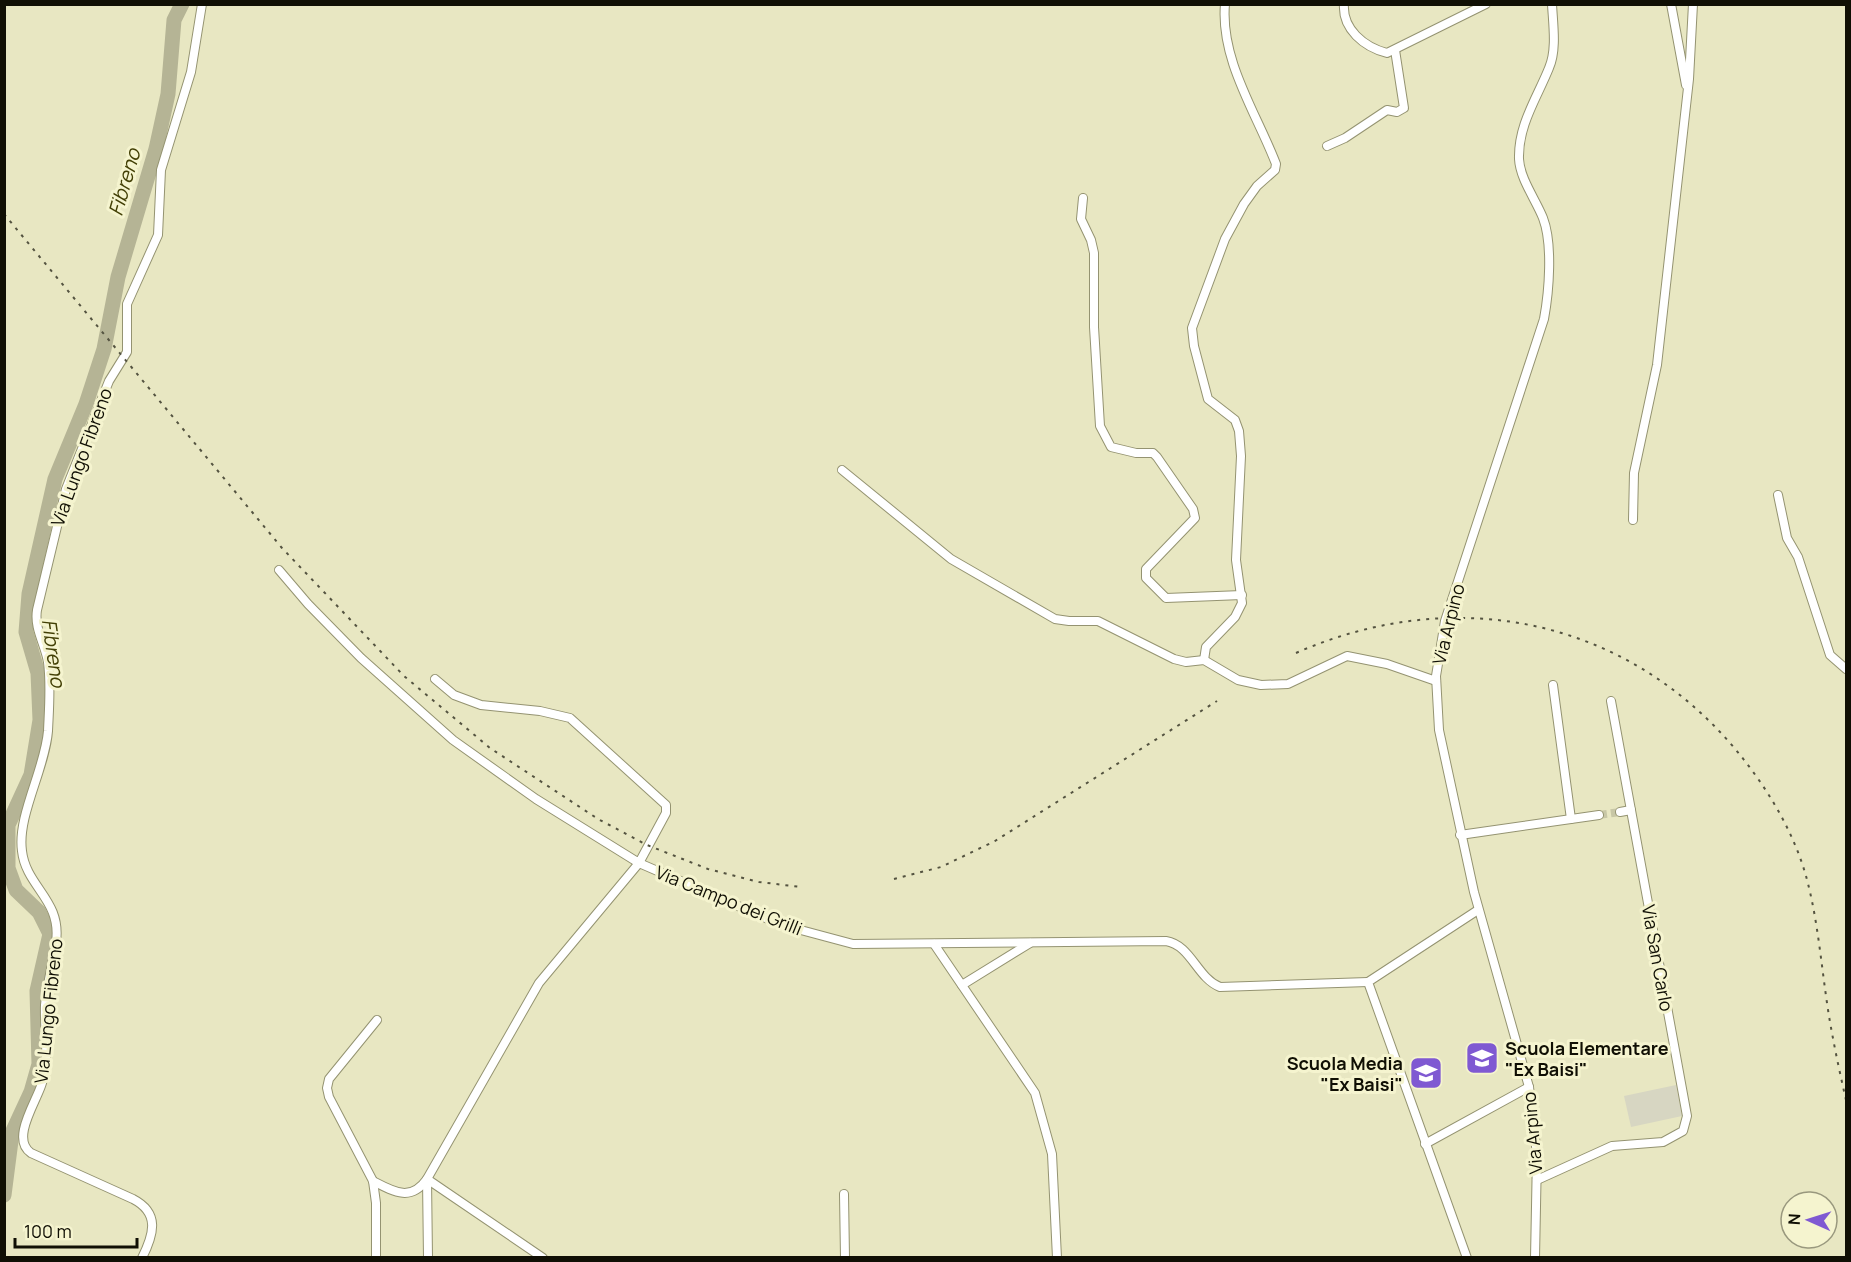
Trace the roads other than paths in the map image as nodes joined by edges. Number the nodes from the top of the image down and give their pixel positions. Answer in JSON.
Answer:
{"nodes":[{"id":1,"x":202,"y":4,"type":"edge"},
{"id":2,"x":1225,"y":4,"type":"edge"},
{"id":3,"x":1344,"y":4,"type":"edge"},
{"id":4,"x":1486,"y":4,"type":"edge"},
{"id":5,"x":1552,"y":4,"type":"edge"},
{"id":6,"x":1671,"y":4,"type":"edge"},
{"id":7,"x":1694,"y":4,"type":"edge"},
{"id":8,"x":1395,"y":50,"type":"junction"},
{"id":9,"x":1688,"y":89,"type":"junction"},
{"id":10,"x":1327,"y":146,"type":"dead end"},
{"id":11,"x":1083,"y":198,"type":"dead end"},
{"id":12,"x":842,"y":470,"type":"dead end"},
{"id":13,"x":1778,"y":495,"type":"dead end"},
{"id":14,"x":1633,"y":520,"type":"dead end"},
{"id":15,"x":279,"y":570,"type":"dead end"},
{"id":16,"x":1242,"y":595,"type":"junction"},
{"id":17,"x":1204,"y":660,"type":"junction"},
{"id":18,"x":1846,"y":669,"type":"edge"},
{"id":19,"x":435,"y":679,"type":"dead end"},
{"id":20,"x":1436,"y":681,"type":"junction"},
{"id":21,"x":1553,"y":686,"type":"dead end"},
{"id":22,"x":1611,"y":701,"type":"dead end"},
{"id":23,"x":1631,"y":810,"type":"junction"},
{"id":24,"x":1620,"y":812,"type":"tunnel mouth"},
{"id":25,"x":1599,"y":814,"type":"tunnel mouth"},
{"id":26,"x":1571,"y":819,"type":"junction"},
{"id":27,"x":1460,"y":835,"type":"junction"},
{"id":28,"x":639,"y":863,"type":"junction"},
{"id":29,"x":1478,"y":910,"type":"junction"},
{"id":30,"x":1030,"y":943,"type":"junction"},
{"id":31,"x":934,"y":944,"type":"junction"},
{"id":32,"x":1368,"y":982,"type":"junction"},
{"id":33,"x":962,"y":985,"type":"junction"},
{"id":34,"x":377,"y":1020,"type":"dead end"},
{"id":35,"x":1529,"y":1087,"type":"junction"},
{"id":36,"x":1425,"y":1144,"type":"junction"},
{"id":37,"x":427,"y":1179,"type":"junction"},
{"id":38,"x":1537,"y":1180,"type":"junction"},
{"id":39,"x":373,"y":1181,"type":"junction"},
{"id":40,"x":844,"y":1194,"type":"dead end"},
{"id":41,"x":142,"y":1257,"type":"edge"},
{"id":42,"x":376,"y":1257,"type":"edge"},
{"id":43,"x":428,"y":1257,"type":"edge"},
{"id":44,"x":543,"y":1257,"type":"edge"},
{"id":45,"x":845,"y":1257,"type":"edge"},
{"id":46,"x":1058,"y":1257,"type":"edge"},
{"id":47,"x":1467,"y":1257,"type":"edge"},
{"id":48,"x":1534,"y":1257,"type":"edge"}],
"edges":[{"from":1,"to":41,"type":"street","name":"Via Lungo Fibreno"},
{"from":2,"to":16,"type":"street"},
{"from":3,"to":8,"type":"street"},
{"from":4,"to":8,"type":"street"},
{"from":5,"to":20,"type":"street","name":"Via Arpino"},
{"from":6,"to":9,"type":"street"},
{"from":7,"to":9,"type":"street"},
{"from":8,"to":10,"type":"street"},
{"from":9,"to":14,"type":"street"},
{"from":11,"to":16,"type":"street"},
{"from":12,"to":17,"type":"street"},
{"from":13,"to":18,"type":"street"},
{"from":15,"to":28,"type":"street"},
{"from":16,"to":17,"type":"street"},
{"from":17,"to":20,"type":"street"},
{"from":19,"to":28,"type":"street"},
{"from":20,"to":27,"type":"street","name":"Via Arpino"},
{"from":21,"to":26,"type":"street"},
{"from":22,"to":23,"type":"street","name":"Via San Carlo"},
{"from":23,"to":24,"type":"street"},
{"from":23,"to":38,"type":"street","name":"Via San Carlo"},
{"from":25,"to":26,"type":"street"},
{"from":26,"to":27,"type":"street"},
{"from":27,"to":29,"type":"street","name":"Via Arpino"},
{"from":28,"to":31,"type":"street","name":"Via Campo dei Grilli"},
{"from":28,"to":37,"type":"street","name":"Via Campo dei Grilli"},
{"from":29,"to":32,"type":"street"},
{"from":29,"to":35,"type":"street","name":"Via Arpino"},
{"from":30,"to":31,"type":"street","name":"Via Campo dei Grilli"},
{"from":30,"to":32,"type":"street","name":"Via Campo dei Grilli"},
{"from":30,"to":33,"type":"street"},
{"from":31,"to":33,"type":"street"},
{"from":32,"to":36,"type":"street"},
{"from":33,"to":46,"type":"street"},
{"from":34,"to":39,"type":"street"},
{"from":35,"to":36,"type":"street"},
{"from":35,"to":38,"type":"street","name":"Via Arpino"},
{"from":36,"to":47,"type":"street"},
{"from":37,"to":39,"type":"street"},
{"from":37,"to":43,"type":"street"},
{"from":37,"to":44,"type":"street"},
{"from":38,"to":48,"type":"street","name":"Via Arpino"},
{"from":39,"to":42,"type":"street"},
{"from":40,"to":45,"type":"street"}]}
